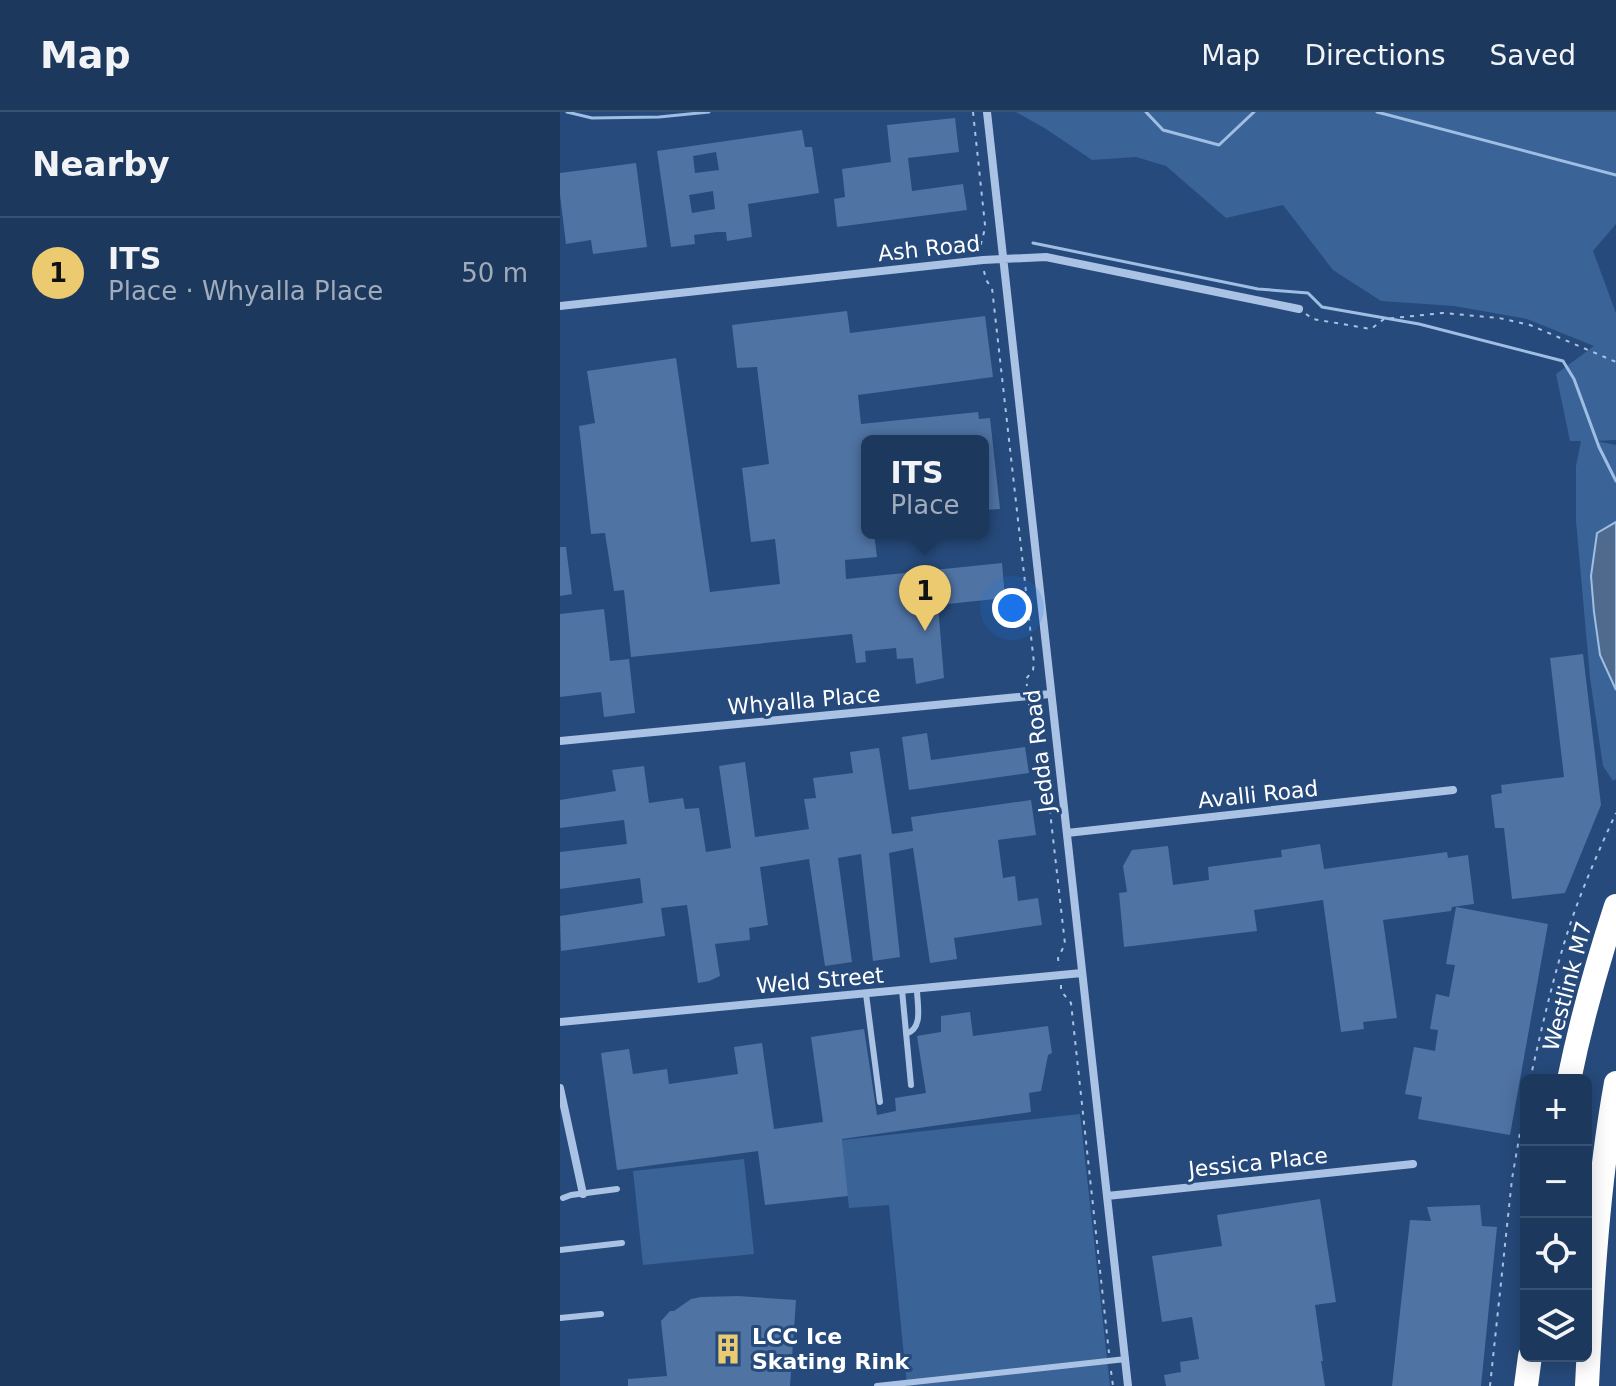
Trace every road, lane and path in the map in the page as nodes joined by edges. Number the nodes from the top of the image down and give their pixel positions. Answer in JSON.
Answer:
{"nodes":[{"id":1,"x":973,"y":112,"type":"edge"},
{"id":2,"x":987,"y":112,"type":"edge"},
{"id":3,"x":981,"y":243,"type":"dead end"},
{"id":4,"x":1003,"y":258,"type":"junction"},
{"id":5,"x":984,"y":275,"type":"dead end"},
{"id":6,"x":560,"y":306,"type":"edge"},
{"id":7,"x":1299,"y":309,"type":"joint"},
{"id":8,"x":1616,"y":362,"type":"edge"},
{"id":9,"x":1026,"y":679,"type":"dead end"},
{"id":10,"x":1050,"y":694,"type":"junction"},
{"id":11,"x":1030,"y":712,"type":"dead end"},
{"id":12,"x":560,"y":741,"type":"edge"},
{"id":13,"x":1453,"y":790,"type":"dead end"},
{"id":14,"x":1616,"y":813,"type":"edge"},
{"id":15,"x":1067,"y":833,"type":"junction"},
{"id":16,"x":1616,"y":906,"type":"edge"},
{"id":17,"x":1058,"y":958,"type":"dead end"},
{"id":18,"x":1082,"y":973,"type":"junction"},
{"id":19,"x":917,"y":989,"type":"junction"},
{"id":20,"x":902,"y":990,"type":"junction"},
{"id":21,"x":1061,"y":991,"type":"dead end"},
{"id":22,"x":866,"y":994,"type":"junction"},
{"id":23,"x":560,"y":1022,"type":"edge"},
{"id":24,"x":906,"y":1034,"type":"junction"},
{"id":25,"x":1531,"y":1074,"type":"edge"},
{"id":26,"x":1570,"y":1074,"type":"edge"},
{"id":27,"x":1616,"y":1083,"type":"edge"},
{"id":28,"x":911,"y":1085,"type":"dead end"},
{"id":29,"x":560,"y":1088,"type":"edge"},
{"id":30,"x":880,"y":1102,"type":"dead end"},
{"id":31,"x":1520,"y":1133,"type":"edge"},
{"id":32,"x":1616,"y":1145,"type":"edge"},
{"id":33,"x":1413,"y":1164,"type":"dead end"},
{"id":34,"x":617,"y":1189,"type":"dead end"},
{"id":35,"x":583,"y":1194,"type":"junction"},
{"id":36,"x":1107,"y":1196,"type":"junction"},
{"id":37,"x":563,"y":1198,"type":"dead end"},
{"id":38,"x":622,"y":1243,"type":"dead end"},
{"id":39,"x":560,"y":1250,"type":"edge"},
{"id":40,"x":601,"y":1314,"type":"dead end"},
{"id":41,"x":560,"y":1318,"type":"edge"},
{"id":42,"x":1109,"y":1351,"type":"dead end"},
{"id":43,"x":1126,"y":1359,"type":"junction"},
{"id":44,"x":1529,"y":1362,"type":"edge"},
{"id":45,"x":1545,"y":1362,"type":"edge"},
{"id":46,"x":1111,"y":1370,"type":"dead end"},
{"id":47,"x":877,"y":1386,"type":"edge"},
{"id":48,"x":1113,"y":1386,"type":"edge"},
{"id":49,"x":1128,"y":1386,"type":"edge"},
{"id":50,"x":1490,"y":1386,"type":"edge"},
{"id":51,"x":1526,"y":1386,"type":"edge"},
{"id":52,"x":1544,"y":1386,"type":"edge"},
{"id":53,"x":1587,"y":1386,"type":"edge"},
{"id":54,"x":1596,"y":1386,"type":"edge"}],
"edges":[{"from":1,"to":3,"type":"path"},
{"from":2,"to":4,"type":"street","name":"Jedda Road"},
{"from":4,"to":6,"type":"street","name":"Ash Road"},
{"from":4,"to":7,"type":"street","name":"Ash Road"},
{"from":4,"to":10,"type":"street","name":"Jedda Road"},
{"from":5,"to":9,"type":"path"},
{"from":7,"to":8,"type":"path"},
{"from":10,"to":12,"type":"street","name":"Whyalla Place"},
{"from":10,"to":15,"type":"street","name":"Jedda Road"},
{"from":11,"to":17,"type":"path"},
{"from":13,"to":15,"type":"street","name":"Avalli Road"},
{"from":14,"to":25,"type":"path"},
{"from":15,"to":18,"type":"street","name":"Jedda Road"},
{"from":16,"to":26,"type":"highway","name":"Westlink M7"},
{"from":18,"to":19,"type":"street","name":"Weld Street"},
{"from":18,"to":36,"type":"street","name":"Jedda Road"},
{"from":19,"to":20,"type":"street","name":"Weld Street"},
{"from":19,"to":24,"type":"lane"},
{"from":20,"to":22,"type":"street","name":"Weld Street"},
{"from":20,"to":24,"type":"lane"},
{"from":21,"to":42,"type":"path"},
{"from":22,"to":23,"type":"street","name":"Weld Street"},
{"from":22,"to":30,"type":"lane"},
{"from":24,"to":28,"type":"lane"},
{"from":27,"to":53,"type":"highway"},
{"from":29,"to":35,"type":"street"},
{"from":31,"to":50,"type":"path"},
{"from":32,"to":54,"type":"highway"},
{"from":33,"to":36,"type":"street","name":"Jessica Place"},
{"from":34,"to":35,"type":"lane"},
{"from":35,"to":37,"type":"lane"},
{"from":36,"to":43,"type":"street","name":"Jedda Road"},
{"from":38,"to":39,"type":"lane"},
{"from":40,"to":41,"type":"lane"},
{"from":43,"to":47,"type":"lane"},
{"from":43,"to":49,"type":"street","name":"Jedda Road"},
{"from":44,"to":51,"type":"highway"},
{"from":45,"to":52,"type":"highway"},
{"from":46,"to":48,"type":"path"}]}
